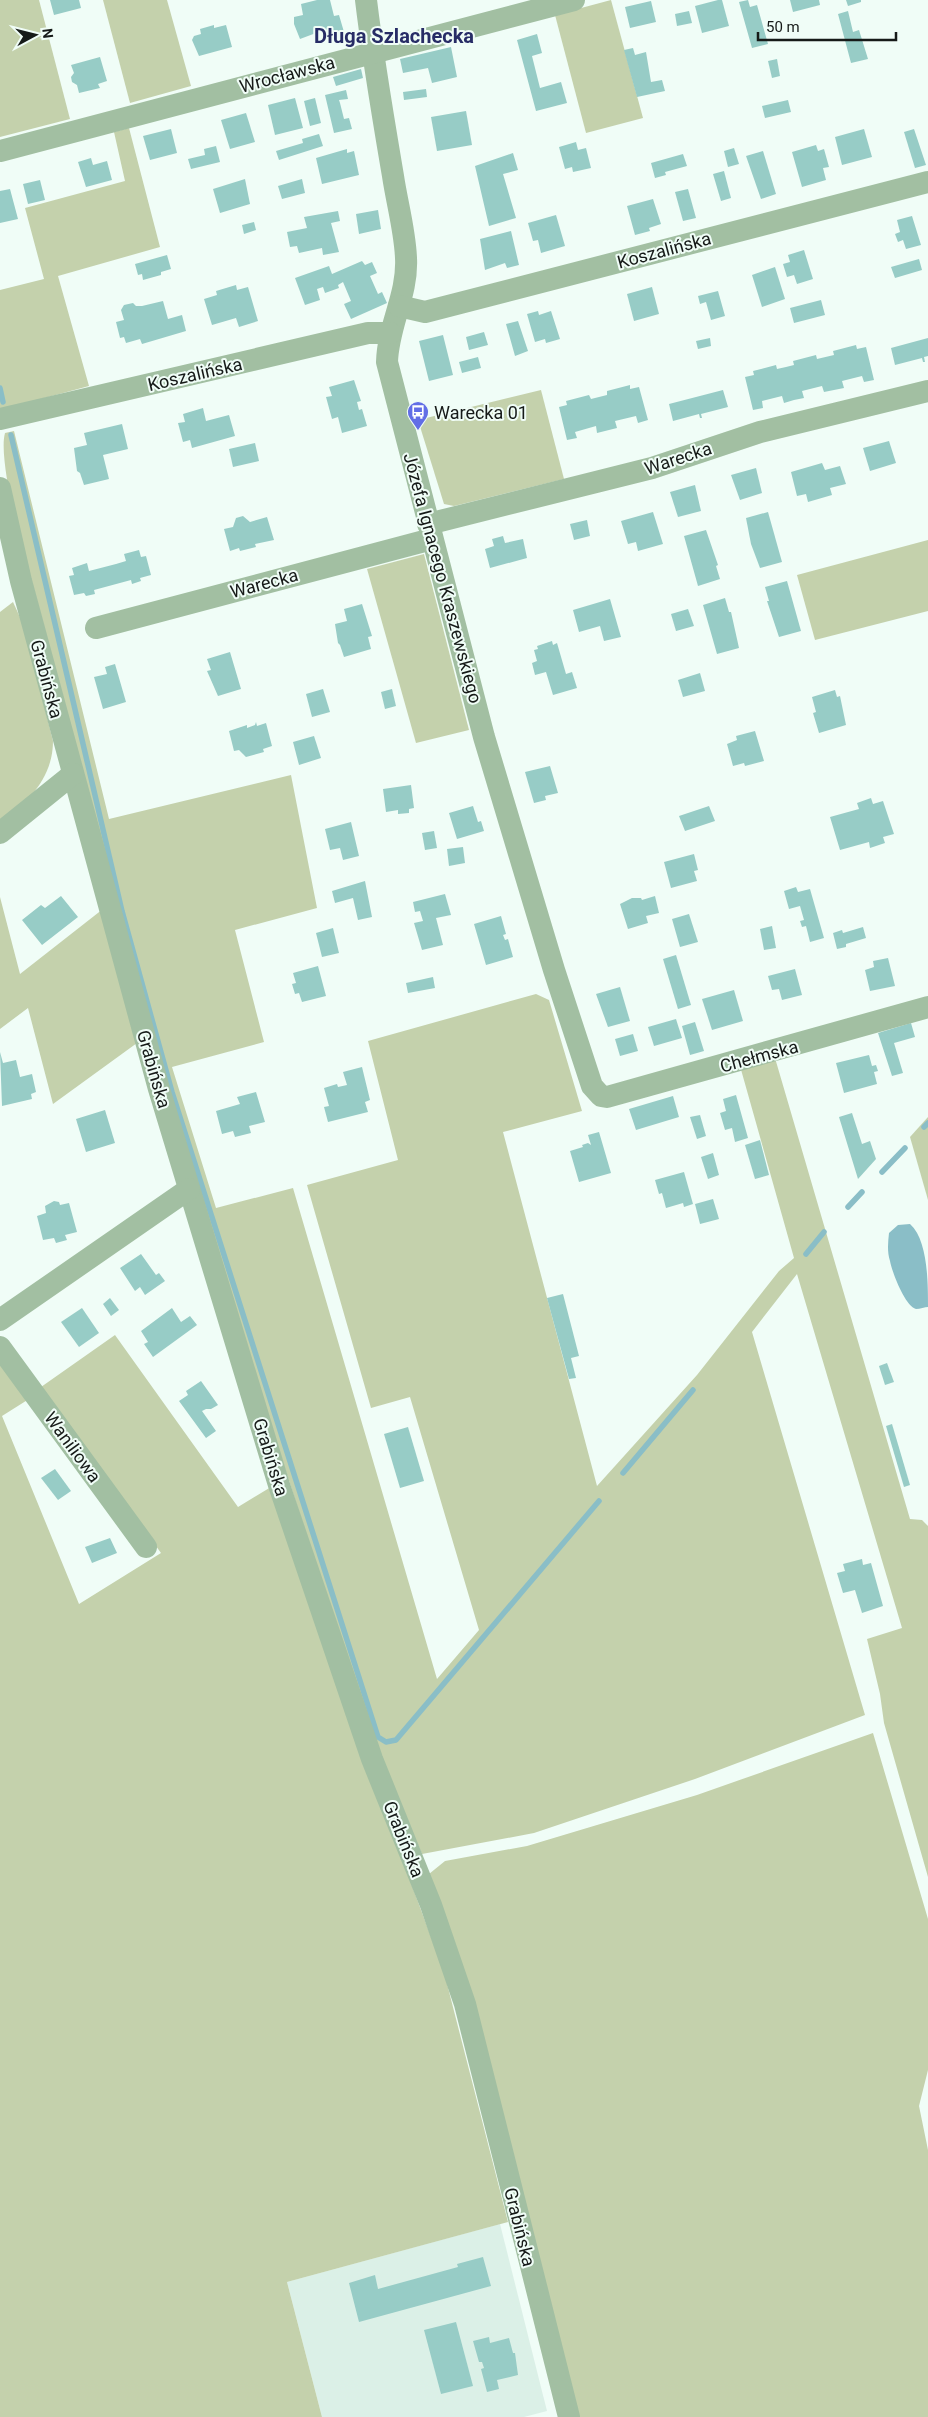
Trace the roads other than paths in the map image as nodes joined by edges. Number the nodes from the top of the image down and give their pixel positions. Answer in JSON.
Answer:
{"nodes":[{"id":1,"x":366,"y":0,"type":"edge"},
{"id":2,"x":574,"y":0,"type":"edge"},
{"id":3,"x":372,"y":52,"type":"junction"},
{"id":4,"x":0,"y":150,"type":"edge"},
{"id":5,"x":928,"y":182,"type":"edge"},
{"id":6,"x":400,"y":306,"type":"junction"},
{"id":7,"x":390,"y":333,"type":"junction"},
{"id":8,"x":928,"y":391,"type":"edge"},
{"id":9,"x":0,"y":419,"type":"edge"},
{"id":10,"x":0,"y":488,"type":"edge"},
{"id":11,"x":430,"y":532,"type":"junction"},
{"id":12,"x":96,"y":628,"type":"dead end"},
{"id":13,"x":73,"y":774,"type":"junction"},
{"id":14,"x":0,"y":833,"type":"edge"},
{"id":15,"x":928,"y":1007,"type":"edge"},
{"id":16,"x":592,"y":1086,"type":"joint"},
{"id":17,"x":189,"y":1189,"type":"junction"},
{"id":18,"x":0,"y":1320,"type":"edge"},
{"id":19,"x":0,"y":1347,"type":"edge"},
{"id":20,"x":146,"y":1547,"type":"dead end"},
{"id":21,"x":568,"y":2417,"type":"edge"}],
"edges":[{"from":1,"to":3,"type":"street","name":"Józefa Ignacego Kraszewskiego"},
{"from":2,"to":3,"type":"street","name":"Wrocławska"},
{"from":3,"to":4,"type":"street","name":"Wrocławska"},
{"from":3,"to":6,"type":"street","name":"Józefa Ignacego Kraszewskiego"},
{"from":5,"to":6,"type":"street","name":"Koszalińska"},
{"from":6,"to":7,"type":"street","name":"Józefa Ignacego Kraszewskiego"},
{"from":7,"to":9,"type":"street","name":"Koszalińska"},
{"from":7,"to":11,"type":"street","name":"Józefa Ignacego Kraszewskiego"},
{"from":8,"to":11,"type":"street","name":"Warecka"},
{"from":10,"to":13,"type":"street","name":"Grabińska"},
{"from":11,"to":12,"type":"street","name":"Warecka"},
{"from":11,"to":16,"type":"street","name":"Józefa Ignacego Kraszewskiego"},
{"from":13,"to":14,"type":"street"},
{"from":13,"to":17,"type":"street","name":"Grabińska"},
{"from":15,"to":16,"type":"street","name":"Chełmska"},
{"from":17,"to":18,"type":"street"},
{"from":17,"to":21,"type":"street","name":"Grabińska"},
{"from":19,"to":20,"type":"street","name":"Waniliowa"}]}
